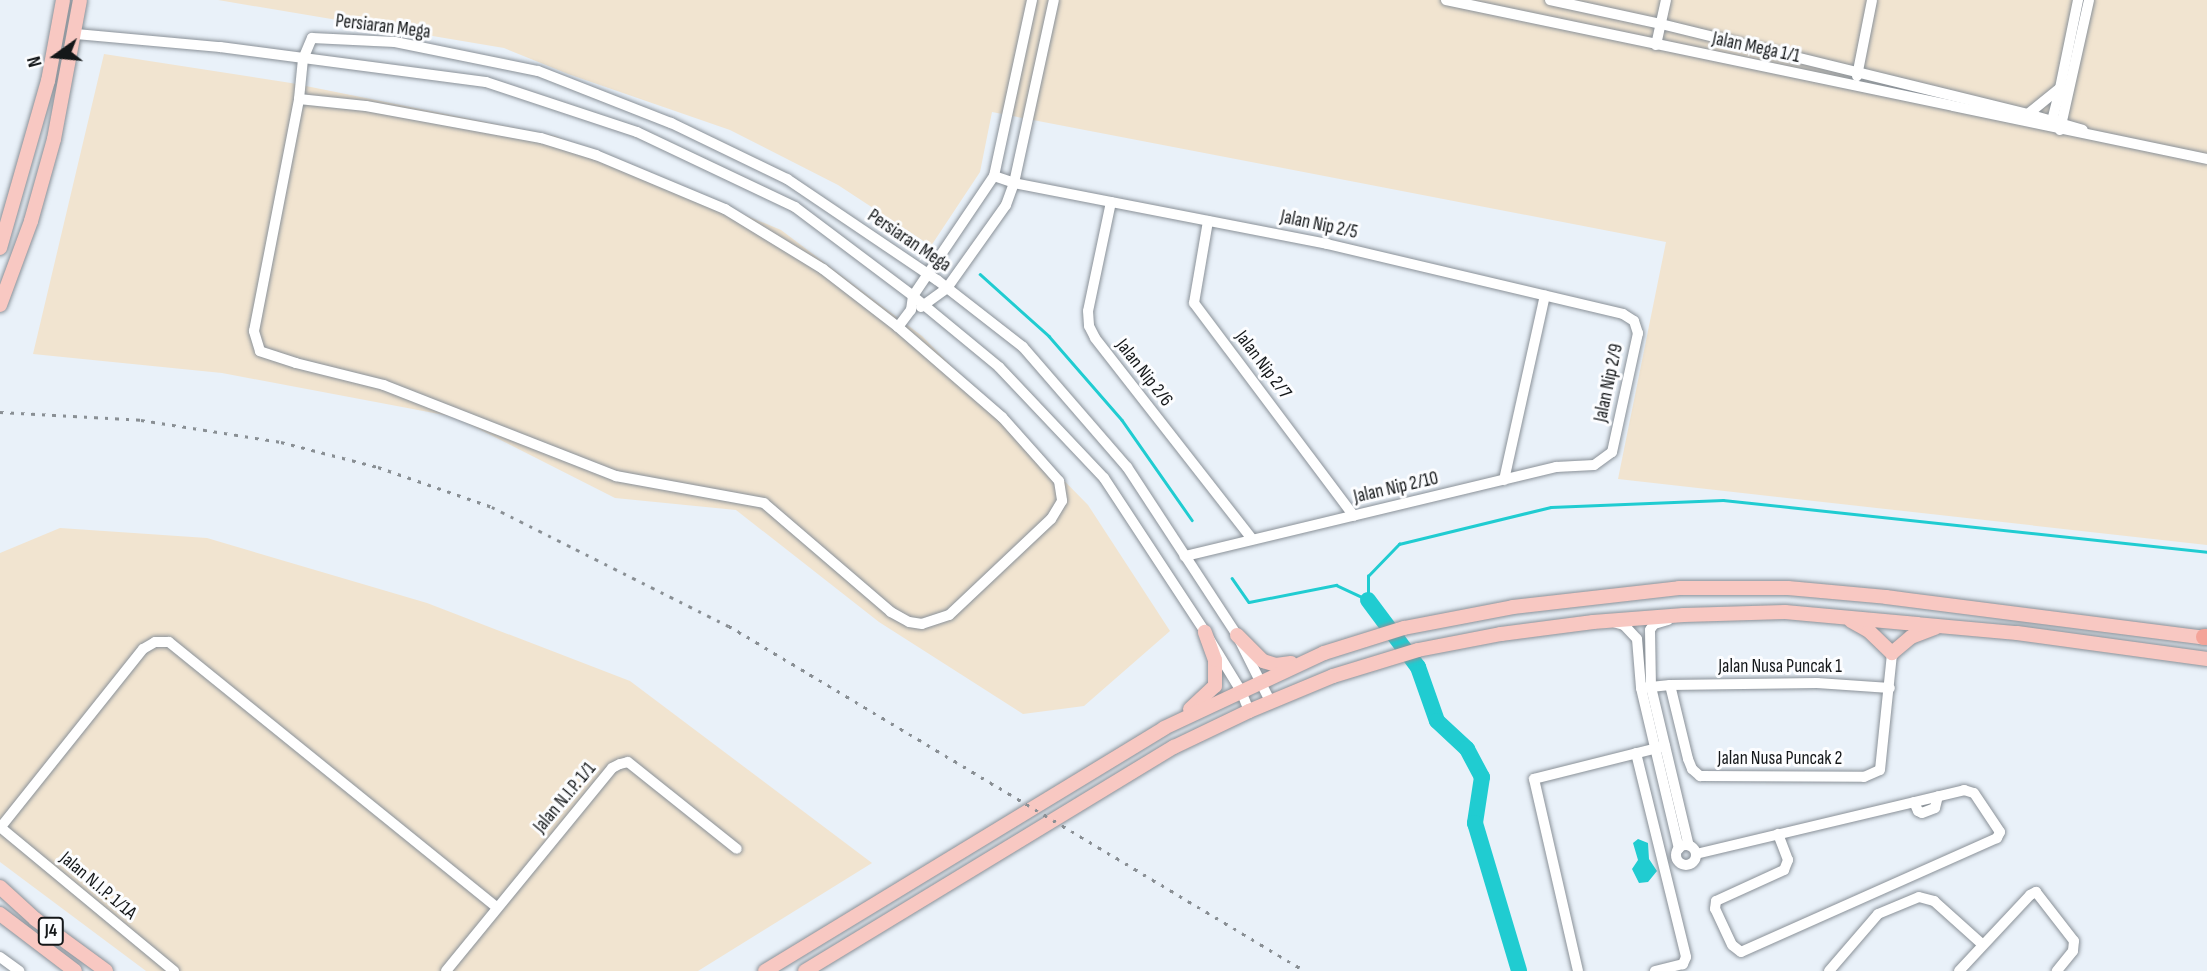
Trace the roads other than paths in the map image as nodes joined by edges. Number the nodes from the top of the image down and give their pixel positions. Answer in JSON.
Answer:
{"nodes":[{"id":1,"x":63,"y":0,"type":"edge"},
{"id":2,"x":80,"y":0,"type":"edge"},
{"id":3,"x":1032,"y":0,"type":"edge"},
{"id":4,"x":1054,"y":0,"type":"edge"},
{"id":5,"x":1446,"y":0,"type":"edge"},
{"id":6,"x":1550,"y":0,"type":"edge"},
{"id":7,"x":1666,"y":0,"type":"edge"},
{"id":8,"x":1872,"y":0,"type":"edge"},
{"id":9,"x":2078,"y":0,"type":"edge"},
{"id":10,"x":2089,"y":0,"type":"edge"},
{"id":11,"x":1475,"y":3,"type":"edge"},
{"id":12,"x":1661,"y":24,"type":"junction"},
{"id":13,"x":76,"y":34,"type":"junction"},
{"id":14,"x":1656,"y":45,"type":"junction"},
{"id":15,"x":303,"y":59,"type":"junction"},
{"id":16,"x":1857,"y":72,"type":"junction"},
{"id":17,"x":1855,"y":87,"type":"junction"},
{"id":18,"x":2060,"y":88,"type":"junction"},
{"id":19,"x":299,"y":99,"type":"junction"},
{"id":20,"x":2065,"y":106,"type":"junction"},
{"id":21,"x":2028,"y":114,"type":"junction"},
{"id":22,"x":2056,"y":125,"type":"junction"},
{"id":23,"x":2083,"y":130,"type":"junction"},
{"id":24,"x":2094,"y":137,"type":"junction"},
{"id":25,"x":2207,"y":159,"type":"edge"},
{"id":26,"x":994,"y":176,"type":"junction"},
{"id":27,"x":1014,"y":183,"type":"junction"},
{"id":28,"x":1111,"y":202,"type":"junction"},
{"id":29,"x":1208,"y":221,"type":"junction"},
{"id":30,"x":0,"y":248,"type":"edge"},
{"id":31,"x":930,"y":275,"type":"junction"},
{"id":32,"x":947,"y":288,"type":"junction"},
{"id":33,"x":1545,"y":295,"type":"junction"},
{"id":34,"x":913,"y":296,"type":"junction"},
{"id":35,"x":0,"y":305,"type":"edge"},
{"id":36,"x":925,"y":306,"type":"junction"},
{"id":37,"x":911,"y":310,"type":"junction"},
{"id":38,"x":1634,"y":321,"type":"joint"},
{"id":39,"x":898,"y":327,"type":"junction"},
{"id":40,"x":1612,"y":452,"type":"joint"},
{"id":41,"x":1504,"y":480,"type":"junction"},
{"id":42,"x":1354,"y":516,"type":"junction"},
{"id":43,"x":1252,"y":540,"type":"junction"},
{"id":44,"x":1185,"y":556,"type":"junction"},
{"id":45,"x":1684,"y":615,"type":"junction"},
{"id":46,"x":1844,"y":617,"type":"junction"},
{"id":47,"x":1612,"y":621,"type":"junction"},
{"id":48,"x":1940,"y":626,"type":"junction"},
{"id":49,"x":1205,"y":632,"type":"junction"},
{"id":50,"x":1237,"y":635,"type":"junction"},
{"id":51,"x":2206,"y":637,"type":"edge"},
{"id":52,"x":1324,"y":653,"type":"junction"},
{"id":53,"x":1892,"y":653,"type":"junction"},
{"id":54,"x":2207,"y":659,"type":"edge"},
{"id":55,"x":1260,"y":681,"type":"junction"},
{"id":56,"x":1670,"y":685,"type":"junction"},
{"id":57,"x":1646,"y":688,"type":"junction"},
{"id":58,"x":1890,"y":688,"type":"junction"},
{"id":59,"x":1241,"y":691,"type":"junction"},
{"id":60,"x":1270,"y":701,"type":"junction"},
{"id":61,"x":1249,"y":711,"type":"junction"},
{"id":62,"x":1164,"y":729,"type":"junction"},
{"id":63,"x":1660,"y":748,"type":"junction"},
{"id":64,"x":1636,"y":753,"type":"junction"},
{"id":65,"x":0,"y":828,"type":"edge"},
{"id":66,"x":1778,"y":834,"type":"junction"},
{"id":67,"x":737,"y":849,"type":"dead end"},
{"id":68,"x":0,"y":887,"type":"edge"},
{"id":69,"x":497,"y":908,"type":"junction"},
{"id":70,"x":0,"y":914,"type":"edge"},
{"id":71,"x":1982,"y":944,"type":"junction"},
{"id":72,"x":0,"y":957,"type":"edge"},
{"id":73,"x":19,"y":971,"type":"edge"},
{"id":74,"x":75,"y":971,"type":"edge"},
{"id":75,"x":106,"y":971,"type":"edge"},
{"id":76,"x":174,"y":971,"type":"edge"},
{"id":77,"x":446,"y":971,"type":"edge"},
{"id":78,"x":765,"y":971,"type":"edge"},
{"id":79,"x":805,"y":971,"type":"edge"},
{"id":80,"x":1578,"y":971,"type":"edge"},
{"id":81,"x":1655,"y":971,"type":"edge"},
{"id":82,"x":1829,"y":971,"type":"edge"},
{"id":83,"x":1959,"y":971,"type":"edge"},
{"id":84,"x":2057,"y":971,"type":"edge"}],
"edges":[{"from":1,"to":30,"type":"main road"},
{"from":2,"to":13,"type":"main road"},
{"from":3,"to":26,"type":"street"},
{"from":4,"to":27,"type":"street"},
{"from":5,"to":11,"type":"street","name":"Jalan Mega 1/1"},
{"from":6,"to":12,"type":"street"},
{"from":7,"to":12,"type":"street"},
{"from":8,"to":16,"type":"street"},
{"from":9,"to":18,"type":"street"},
{"from":10,"to":20,"type":"street"},
{"from":11,"to":14,"type":"street","name":"Jalan Mega 1/1"},
{"from":12,"to":14,"type":"street"},
{"from":12,"to":16,"type":"street"},
{"from":13,"to":15,"type":"street"},
{"from":13,"to":35,"type":"main road"},
{"from":14,"to":17,"type":"street","name":"Jalan Mega 1/1"},
{"from":15,"to":19,"type":"street"},
{"from":15,"to":31,"type":"street","name":"Persiaran Mega"},
{"from":15,"to":34,"type":"street","name":"Persiaran Mega"},
{"from":16,"to":17,"type":"street"},
{"from":16,"to":21,"type":"street"},
{"from":17,"to":22,"type":"street","name":"Jalan Mega 1/1"},
{"from":18,"to":21,"type":"street"},
{"from":18,"to":22,"type":"street"},
{"from":19,"to":39,"type":"street"},
{"from":19,"to":39,"type":"street"},
{"from":20,"to":22,"type":"street"},
{"from":20,"to":23,"type":"street"},
{"from":21,"to":22,"type":"street"},
{"from":22,"to":23,"type":"street"},
{"from":22,"to":24,"type":"street"},
{"from":23,"to":24,"type":"street"},
{"from":24,"to":25,"type":"street"},
{"from":26,"to":27,"type":"street","name":"Jalan Nip 2/5"},
{"from":26,"to":31,"type":"street"},
{"from":27,"to":28,"type":"street","name":"Jalan Nip 2/5"},
{"from":27,"to":32,"type":"street"},
{"from":28,"to":29,"type":"street","name":"Jalan Nip 2/5"},
{"from":28,"to":43,"type":"street","name":"Jalan Nip 2/6"},
{"from":29,"to":33,"type":"street","name":"Jalan Nip 2/5"},
{"from":29,"to":42,"type":"street","name":"Jalan Nip 2/7"},
{"from":31,"to":32,"type":"street","name":"Persiaran Mega"},
{"from":31,"to":34,"type":"street"},
{"from":32,"to":36,"type":"street"},
{"from":32,"to":44,"type":"street","name":"Persiaran Mega"},
{"from":33,"to":38,"type":"street","name":"Jalan Nip 2/5"},
{"from":33,"to":41,"type":"street"},
{"from":34,"to":36,"type":"street","name":"Persiaran Mega"},
{"from":34,"to":37,"type":"street"},
{"from":36,"to":37,"type":"street"},
{"from":36,"to":49,"type":"street","name":"Persiaran Mega"},
{"from":37,"to":39,"type":"street"},
{"from":38,"to":40,"type":"street","name":"Jalan Nip 2/9"},
{"from":40,"to":41,"type":"street","name":"Jalan Nip 2/10"},
{"from":41,"to":42,"type":"street","name":"Jalan Nip 2/10"},
{"from":42,"to":43,"type":"street","name":"Jalan Nip 2/10"},
{"from":43,"to":44,"type":"street","name":"Jalan Nip 2/10"},
{"from":44,"to":50,"type":"street","name":"Persiaran Mega"},
{"from":45,"to":46,"type":"main road"},
{"from":45,"to":47,"type":"main road"},
{"from":45,"to":57,"type":"street"},
{"from":46,"to":48,"type":"main road"},
{"from":46,"to":53,"type":"main road"},
{"from":47,"to":57,"type":"street"},
{"from":47,"to":60,"type":"main road"},
{"from":48,"to":53,"type":"main road"},
{"from":48,"to":54,"type":"main road"},
{"from":49,"to":59,"type":"street","name":"Persiaran Mega"},
{"from":49,"to":62,"type":"main road"},
{"from":50,"to":52,"type":"main road"},
{"from":50,"to":55,"type":"street","name":"Persiaran Mega"},
{"from":51,"to":52,"type":"main road"},
{"from":52,"to":55,"type":"main road"},
{"from":53,"to":58,"type":"street"},
{"from":55,"to":59,"type":"main road"},
{"from":55,"to":60,"type":"street","name":"Persiaran Mega"},
{"from":56,"to":57,"type":"street","name":"Jalan Nusa Puncak 1"},
{"from":56,"to":58,"type":"street","name":"Jalan Nusa Puncak 1"},
{"from":56,"to":58,"type":"street","name":"Jalan Nusa Puncak 2"},
{"from":57,"to":63,"type":"street"},
{"from":59,"to":61,"type":"street","name":"Persiaran Mega"},
{"from":59,"to":62,"type":"main road"},
{"from":60,"to":61,"type":"main road"},
{"from":61,"to":79,"type":"main road"},
{"from":62,"to":78,"type":"main road"},
{"from":63,"to":64,"type":"street"},
{"from":63,"to":66,"type":"street"},
{"from":64,"to":80,"type":"street"},
{"from":64,"to":81,"type":"street"},
{"from":65,"to":69,"type":"street"},
{"from":65,"to":76,"type":"street","name":"Jalan N.I.P. 1/1A"},
{"from":66,"to":66,"type":"street"},
{"from":67,"to":69,"type":"street","name":"Jalan N.I.P. 1/1"},
{"from":68,"to":75,"type":"main road","number":"J4"},
{"from":69,"to":77,"type":"street","name":"Jalan N.I.P. 1/1"},
{"from":70,"to":74,"type":"main road","number":"J4"},
{"from":71,"to":82,"type":"street"},
{"from":71,"to":83,"type":"street"},
{"from":71,"to":84,"type":"street"},
{"from":72,"to":73,"type":"street"}]}
